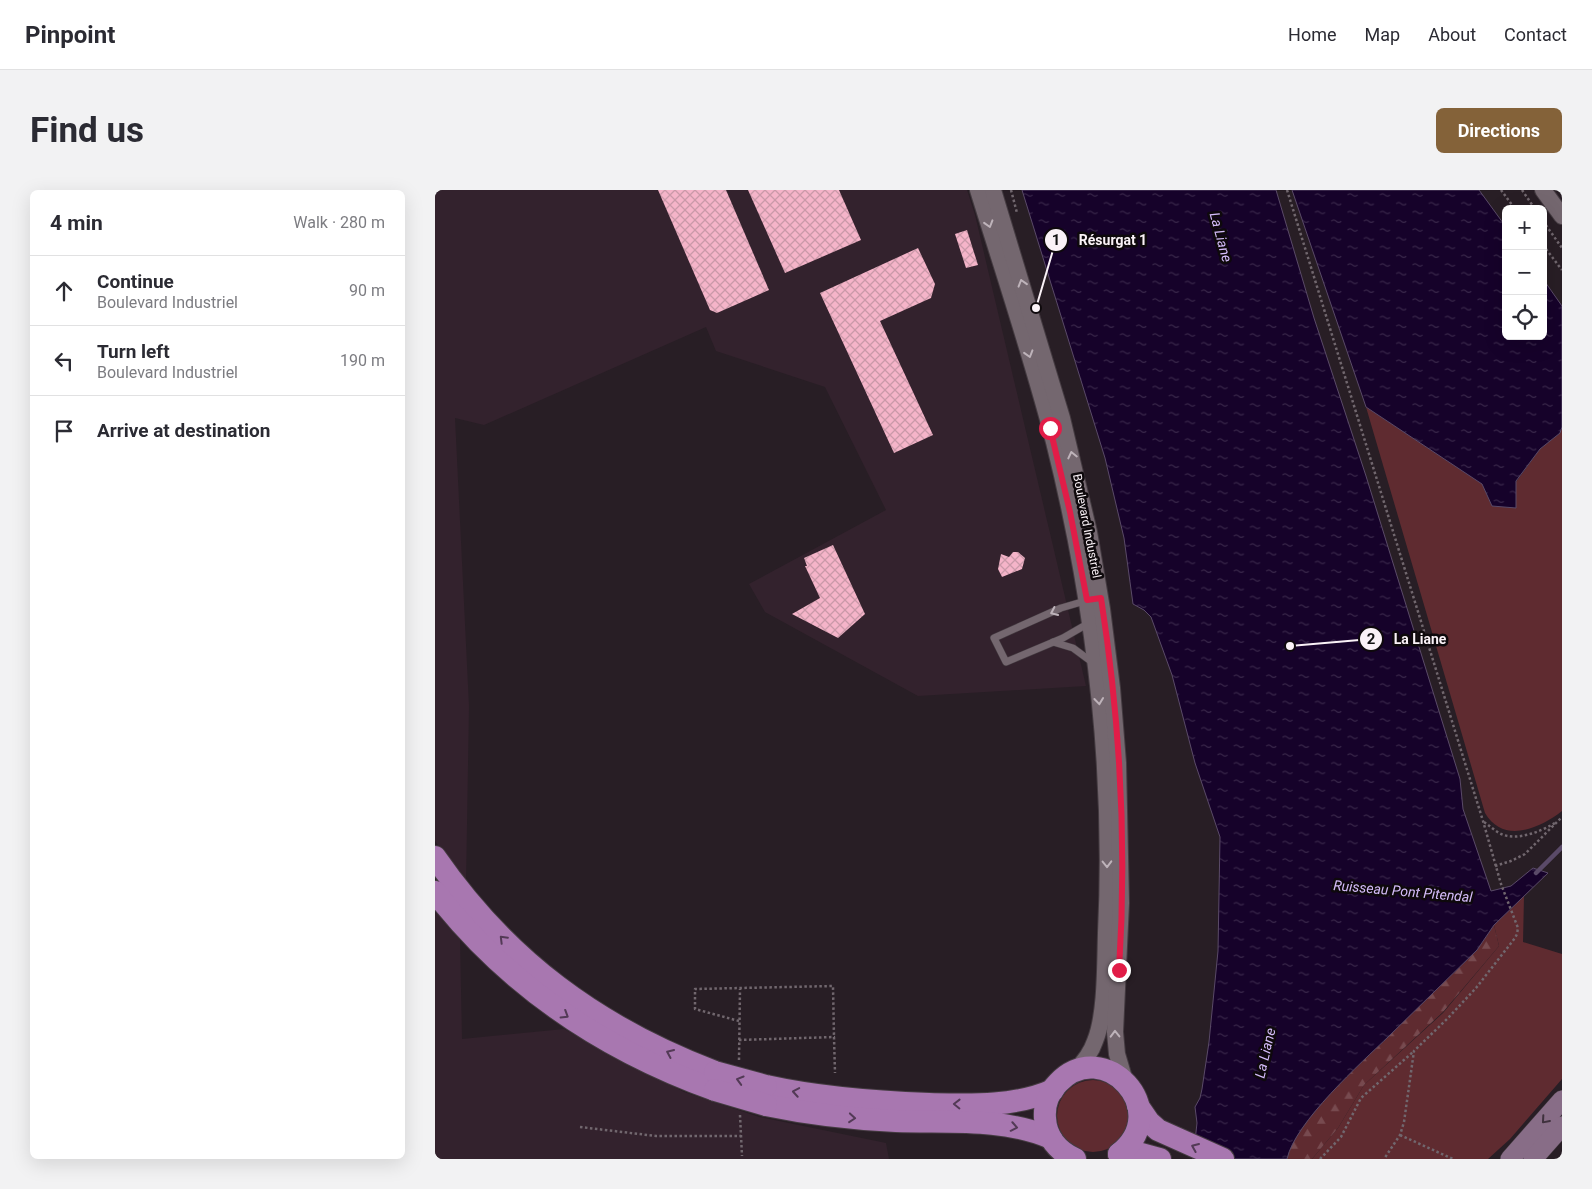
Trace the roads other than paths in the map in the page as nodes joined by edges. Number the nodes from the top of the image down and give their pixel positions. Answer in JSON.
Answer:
{"nodes":[{"id":1,"x":978,"y":190,"type":"edge"},
{"id":2,"x":993,"y":190,"type":"edge"},
{"id":3,"x":1543,"y":190,"type":"edge"},
{"id":4,"x":1562,"y":216,"type":"edge"},
{"id":5,"x":1096,"y":603,"type":"junction"},
{"id":6,"x":1090,"y":622,"type":"junction"},
{"id":7,"x":1053,"y":642,"type":"junction"},
{"id":8,"x":1096,"y":666,"type":"junction"},
{"id":9,"x":435,"y":857,"type":"edge"},
{"id":10,"x":435,"y":892,"type":"edge"},
{"id":11,"x":532,"y":979,"type":"junction"},
{"id":12,"x":1075,"y":1071,"type":"junction"},
{"id":13,"x":1125,"y":1081,"type":"junction"},
{"id":14,"x":1053,"y":1090,"type":"junction"},
{"id":15,"x":766,"y":1096,"type":"junction"},
{"id":16,"x":1562,"y":1100,"type":"edge"},
{"id":17,"x":1138,"y":1106,"type":"junction"},
{"id":18,"x":1562,"y":1126,"type":"edge"},
{"id":19,"x":1051,"y":1138,"type":"junction"},
{"id":20,"x":1159,"y":1158,"type":"edge"},
{"id":21,"x":1075,"y":1159,"type":"edge"},
{"id":22,"x":1223,"y":1159,"type":"edge"},
{"id":23,"x":1509,"y":1159,"type":"edge"},
{"id":24,"x":1533,"y":1159,"type":"edge"}],
"edges":[{"from":1,"to":5,"type":"street","name":"Boulevard Industriel","one_way":true},
{"from":5,"to":2,"type":"street","name":"Boulevard Industriel","one_way":true},
{"from":3,"to":4,"type":"street"},
{"from":5,"to":6,"type":"street","name":"Boulevard Industriel"},
{"from":5,"to":7,"type":"lane","one_way":true},
{"from":13,"to":5,"type":"street","name":"Boulevard Industriel","one_way":true},
{"from":6,"to":7,"type":"lane"},
{"from":6,"to":8,"type":"street","name":"Boulevard Industriel"},
{"from":7,"to":8,"type":"lane"},
{"from":8,"to":12,"type":"street","name":"Boulevard Industriel","one_way":true},
{"from":11,"to":9,"type":"highway","one_way":true},
{"from":10,"to":11,"type":"highway"},
{"from":11,"to":15,"type":"highway","bridge":true},
{"from":12,"to":13,"type":"highway"},
{"from":12,"to":14,"type":"highway"},
{"from":13,"to":17,"type":"highway"},
{"from":14,"to":15,"type":"highway","one_way":true},
{"from":14,"to":19,"type":"highway"},
{"from":15,"to":19,"type":"highway","one_way":true},
{"from":16,"to":23,"type":"main road","one_way":true},
{"from":17,"to":20,"type":"highway"},
{"from":22,"to":17,"type":"highway","one_way":true},
{"from":18,"to":24,"type":"main road"},
{"from":19,"to":21,"type":"highway"}]}
